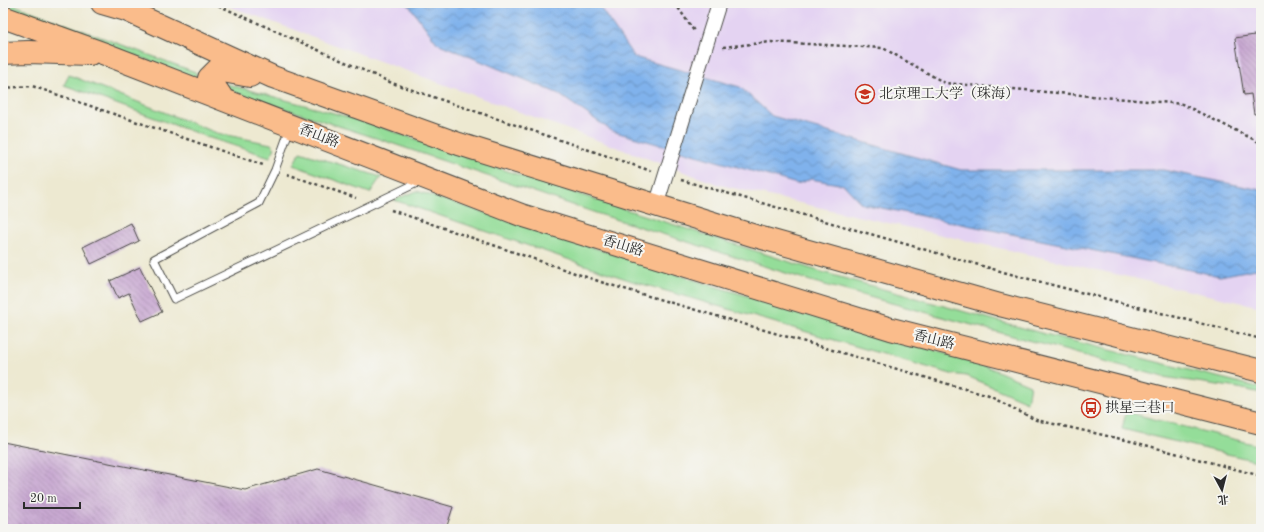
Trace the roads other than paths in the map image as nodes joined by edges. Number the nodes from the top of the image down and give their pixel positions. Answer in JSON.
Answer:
{"nodes":[{"id":1,"x":102,"y":3,"type":"edge"},
{"id":2,"x":719,"y":3,"type":"edge"},
{"id":3,"x":121,"y":7,"type":"edge"},
{"id":4,"x":3,"y":17,"type":"edge"},
{"id":5,"x":3,"y":53,"type":"edge"},
{"id":6,"x":106,"y":54,"type":"junction"},
{"id":7,"x":304,"y":88,"type":"junction"},
{"id":8,"x":223,"y":99,"type":"junction"},
{"id":9,"x":291,"y":126,"type":"junction"},
{"id":10,"x":427,"y":178,"type":"junction"},
{"id":11,"x":656,"y":206,"type":"junction"},
{"id":12,"x":1261,"y":371,"type":"edge"},
{"id":13,"x":1261,"y":423,"type":"edge"}],
"edges":[{"from":1,"to":3,"type":"main road"},
{"from":2,"to":11,"type":"street"},
{"from":3,"to":7,"type":"main road"},
{"from":4,"to":6,"type":"main road","name":"香山路"},
{"from":5,"to":6,"type":"main road"},
{"from":6,"to":8,"type":"main road","name":"香山路"},
{"from":7,"to":8,"type":"main road"},
{"from":7,"to":11,"type":"main road"},
{"from":8,"to":9,"type":"main road","name":"香山路"},
{"from":9,"to":10,"type":"main road","name":"香山路"},
{"from":9,"to":10,"type":"lane"},
{"from":10,"to":13,"type":"main road","name":"香山路"},
{"from":11,"to":12,"type":"main road"}]}
